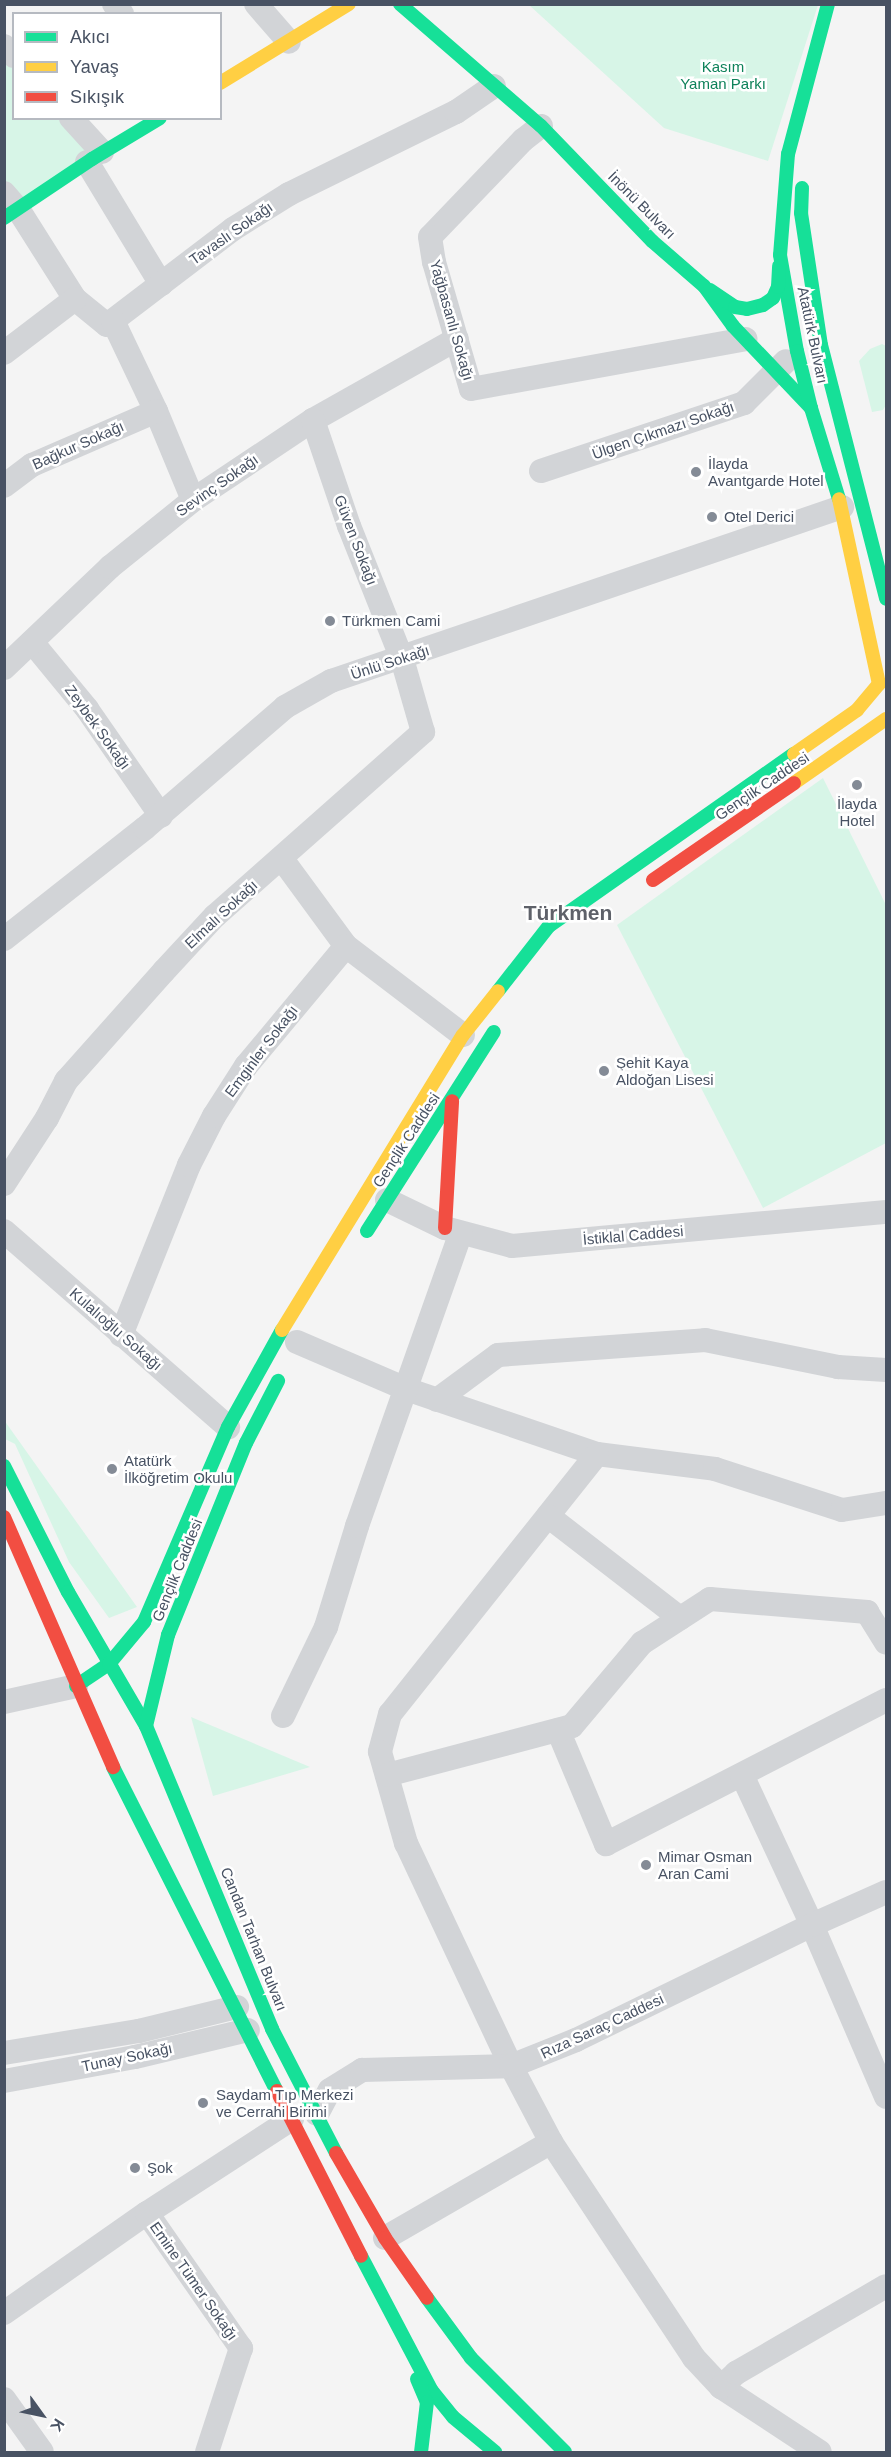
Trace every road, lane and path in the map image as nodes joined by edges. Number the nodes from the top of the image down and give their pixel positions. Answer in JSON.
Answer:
{"nodes":[{"id":1,"x":256,"y":4,"type":"edge"},
{"id":2,"x":349,"y":4,"type":"edge"},
{"id":3,"x":400,"y":4,"type":"edge"},
{"id":4,"x":828,"y":4,"type":"edge"},
{"id":5,"x":289,"y":42,"type":"junction"},
{"id":6,"x":222,"y":82,"type":"edge"},
{"id":7,"x":494,"y":86,"type":"junction"},
{"id":8,"x":72,"y":120,"type":"edge"},
{"id":9,"x":157,"y":120,"type":"edge"},
{"id":10,"x":541,"y":126,"type":"junction"},
{"id":11,"x":95,"y":157,"type":"junction"},
{"id":12,"x":802,"y":170,"type":"dead end"},
{"id":13,"x":9,"y":207,"type":"edge"},
{"id":14,"x":780,"y":255,"type":"junction"},
{"id":15,"x":161,"y":284,"type":"junction"},
{"id":16,"x":704,"y":286,"type":"junction"},
{"id":17,"x":75,"y":299,"type":"junction"},
{"id":18,"x":113,"y":321,"type":"junction"},
{"id":19,"x":457,"y":339,"type":"junction"},
{"id":20,"x":745,"y":339,"type":"junction"},
{"id":21,"x":821,"y":345,"type":"junction"},
{"id":22,"x":797,"y":351,"type":"junction"},
{"id":23,"x":4,"y":353,"type":"edge"},
{"id":24,"x":774,"y":371,"type":"junction"},
{"id":25,"x":811,"y":408,"type":"junction"},
{"id":26,"x":156,"y":411,"type":"junction"},
{"id":27,"x":314,"y":420,"type":"junction"},
{"id":28,"x":846,"y":443,"type":"junction"},
{"id":29,"x":541,"y":471,"type":"dead end"},
{"id":30,"x":4,"y":486,"type":"edge"},
{"id":31,"x":193,"y":500,"type":"junction"},
{"id":32,"x":842,"y":507,"type":"junction"},
{"id":33,"x":886,"y":599,"type":"edge"},
{"id":34,"x":32,"y":642,"type":"junction"},
{"id":35,"x":402,"y":659,"type":"junction"},
{"id":36,"x":4,"y":668,"type":"edge"},
{"id":37,"x":878,"y":669,"type":"joint"},
{"id":38,"x":886,"y":701,"type":"edge"},
{"id":39,"x":862,"y":705,"type":"junction"},
{"id":40,"x":886,"y":720,"type":"edge"},
{"id":41,"x":161,"y":816,"type":"junction"},
{"id":42,"x":282,"y":859,"type":"junction"},
{"id":43,"x":639,"y":890,"type":"dead end"},
{"id":44,"x":4,"y":939,"type":"edge"},
{"id":45,"x":346,"y":946,"type":"junction"},
{"id":46,"x":502,"y":1022,"type":"dead end"},
{"id":47,"x":463,"y":1035,"type":"junction"},
{"id":48,"x":452,"y":1099,"type":"junction"},
{"id":49,"x":4,"y":1184,"type":"edge"},
{"id":50,"x":377,"y":1194,"type":"junction"},
{"id":51,"x":886,"y":1212,"type":"edge"},
{"id":52,"x":453,"y":1230,"type":"junction"},
{"id":53,"x":4,"y":1231,"type":"edge"},
{"id":54,"x":357,"y":1247,"type":"dead end"},
{"id":55,"x":121,"y":1335,"type":"junction"},
{"id":56,"x":293,"y":1340,"type":"junction"},
{"id":57,"x":886,"y":1370,"type":"edge"},
{"id":58,"x":282,"y":1372,"type":"dead end"},
{"id":59,"x":406,"y":1389,"type":"junction"},
{"id":60,"x":437,"y":1400,"type":"junction"},
{"id":61,"x":228,"y":1427,"type":"junction"},
{"id":62,"x":597,"y":1454,"type":"junction"},
{"id":63,"x":4,"y":1466,"type":"edge"},
{"id":64,"x":886,"y":1503,"type":"edge"},
{"id":65,"x":4,"y":1516,"type":"edge"},
{"id":66,"x":548,"y":1516,"type":"junction"},
{"id":67,"x":680,"y":1618,"type":"junction"},
{"id":68,"x":886,"y":1643,"type":"edge"},
{"id":69,"x":109,"y":1664,"type":"junction"},
{"id":70,"x":76,"y":1686,"type":"junction"},
{"id":71,"x":886,"y":1700,"type":"edge"},
{"id":72,"x":4,"y":1702,"type":"edge"},
{"id":73,"x":283,"y":1716,"type":"dead end"},
{"id":74,"x":140,"y":1728,"type":"junction"},
{"id":75,"x":558,"y":1730,"type":"junction"},
{"id":76,"x":387,"y":1775,"type":"junction"},
{"id":77,"x":742,"y":1775,"type":"junction"},
{"id":78,"x":886,"y":1892,"type":"edge"},
{"id":79,"x":812,"y":1925,"type":"junction"},
{"id":80,"x":237,"y":2007,"type":"junction"},
{"id":81,"x":248,"y":2030,"type":"junction"},
{"id":82,"x":4,"y":2053,"type":"edge"},
{"id":83,"x":511,"y":2066,"type":"junction"},
{"id":84,"x":4,"y":2081,"type":"edge"},
{"id":85,"x":886,"y":2097,"type":"edge"},
{"id":86,"x":317,"y":2114,"type":"junction"},
{"id":87,"x":292,"y":2119,"type":"junction"},
{"id":88,"x":551,"y":2142,"type":"junction"},
{"id":89,"x":147,"y":2213,"type":"junction"},
{"id":90,"x":385,"y":2238,"type":"junction"},
{"id":91,"x":886,"y":2286,"type":"edge"},
{"id":92,"x":4,"y":2313,"type":"edge"},
{"id":93,"x":402,"y":2338,"type":"junction"},
{"id":94,"x":721,"y":2387,"type":"junction"},
{"id":95,"x":486,"y":2393,"type":"dead end"},
{"id":96,"x":4,"y":2400,"type":"edge"},
{"id":97,"x":511,"y":2400,"type":"junction"},
{"id":98,"x":519,"y":2428,"type":"dead end"},
{"id":99,"x":498,"y":2448,"type":"edge"},
{"id":100,"x":42,"y":2452,"type":"edge"},
{"id":101,"x":207,"y":2452,"type":"edge"},
{"id":102,"x":421,"y":2452,"type":"edge"},
{"id":103,"x":565,"y":2452,"type":"edge"},
{"id":104,"x":820,"y":2452,"type":"edge"}],
"edges":[{"from":1,"to":5,"type":"street"},
{"from":2,"to":5,"type":"main road"},
{"from":3,"to":7,"type":"main road","name":"İnönü Bulvarı"},
{"from":4,"to":14,"type":"main road","name":"Atatürk Bulvarı"},
{"from":5,"to":6,"type":"main road"},
{"from":7,"to":10,"type":"main road","name":"İnönü Bulvarı"},
{"from":7,"to":15,"type":"street","name":"Tavaslı Sokağı"},
{"from":8,"to":11,"type":"street"},
{"from":9,"to":11,"type":"main road"},
{"from":10,"to":16,"type":"main road","name":"İnönü Bulvarı"},
{"from":10,"to":19,"type":"street","name":"Yağbasanlı Sokağı"},
{"from":11,"to":13,"type":"main road"},
{"from":11,"to":15,"type":"street"},
{"from":12,"to":21,"type":"main road","name":"Atatürk Bulvarı"},
{"from":13,"to":17,"type":"street"},
{"from":14,"to":16,"type":"main road"},
{"from":14,"to":22,"type":"main road","name":"Atatürk Bulvarı"},
{"from":15,"to":18,"type":"street","name":"Tavaslı Sokağı"},
{"from":16,"to":20,"type":"main road","name":"İnönü Bulvarı"},
{"from":17,"to":18,"type":"street"},
{"from":17,"to":23,"type":"street"},
{"from":18,"to":26,"type":"street"},
{"from":19,"to":20,"type":"street","name":"Yağbasanlı Sokağı"},
{"from":19,"to":27,"type":"street","name":"Sevinç Sokağı"},
{"from":20,"to":24,"type":"main road","name":"İnönü Bulvarı"},
{"from":21,"to":22,"type":"street"},
{"from":21,"to":28,"type":"main road","name":"Atatürk Bulvarı"},
{"from":22,"to":24,"type":"street","name":"Ülgen Çıkmazı Sokağı"},
{"from":22,"to":25,"type":"main road","name":"Atatürk Bulvarı"},
{"from":24,"to":25,"type":"main road","name":"İnönü Bulvarı"},
{"from":24,"to":29,"type":"street","name":"Ülgen Çıkmazı Sokağı"},
{"from":25,"to":28,"type":"main road","name":"İnönü Bulvarı"},
{"from":25,"to":32,"type":"main road","name":"Atatürk Bulvarı"},
{"from":26,"to":30,"type":"street","name":"Bağkur Sokağı"},
{"from":26,"to":31,"type":"street"},
{"from":27,"to":31,"type":"street","name":"Sevinç Sokağı"},
{"from":27,"to":35,"type":"street","name":"Güven Sokağı"},
{"from":28,"to":33,"type":"main road","name":"Atatürk Bulvarı"},
{"from":31,"to":34,"type":"street","name":"Sevinç Sokağı"},
{"from":32,"to":35,"type":"street","name":"Ünlü Sokağı"},
{"from":32,"to":37,"type":"main road","name":"Atatürk Bulvarı"},
{"from":34,"to":36,"type":"street","name":"Sevinç Sokağı"},
{"from":34,"to":41,"type":"street","name":"Zeybek Sokağı"},
{"from":35,"to":41,"type":"street","name":"Ünlü Sokağı"},
{"from":35,"to":42,"type":"street","name":"Elmalı Sokağı"},
{"from":37,"to":39,"type":"main road","name":"Gençlik Caddesi"},
{"from":38,"to":39,"type":"main road","name":"Gençlik Caddesi"},
{"from":39,"to":47,"type":"main road","name":"Gençlik Caddesi"},
{"from":40,"to":43,"type":"main road","name":"Gençlik Caddesi"},
{"from":41,"to":44,"type":"street","name":"Ünlü Sokağı"},
{"from":42,"to":45,"type":"street"},
{"from":42,"to":49,"type":"street","name":"Elmalı Sokağı"},
{"from":45,"to":47,"type":"street"},
{"from":45,"to":55,"type":"street","name":"Emginler Sokağı"},
{"from":46,"to":48,"type":"main road","name":"Gençlik Caddesi"},
{"from":47,"to":50,"type":"main road","name":"Gençlik Caddesi"},
{"from":48,"to":50,"type":"main road","name":"Gençlik Caddesi"},
{"from":48,"to":52,"type":"main road"},
{"from":50,"to":52,"type":"street","name":"İstiklal Caddesi"},
{"from":50,"to":54,"type":"main road","name":"Gençlik Caddesi"},
{"from":50,"to":56,"type":"main road","name":"Gençlik Caddesi"},
{"from":51,"to":52,"type":"street","name":"İstiklal Caddesi"},
{"from":52,"to":59,"type":"street"},
{"from":53,"to":55,"type":"street","name":"Kulalıoğlu Sokağı"},
{"from":55,"to":61,"type":"street","name":"Kulalıoğlu Sokağı"},
{"from":56,"to":59,"type":"street"},
{"from":56,"to":61,"type":"main road","name":"Gençlik Caddesi"},
{"from":57,"to":60,"type":"street"},
{"from":58,"to":74,"type":"main road","name":"Gençlik Caddesi"},
{"from":59,"to":60,"type":"street"},
{"from":59,"to":73,"type":"street"},
{"from":60,"to":62,"type":"street"},
{"from":61,"to":69,"type":"main road","name":"Gençlik Caddesi"},
{"from":62,"to":64,"type":"street"},
{"from":62,"to":66,"type":"street"},
{"from":63,"to":69,"type":"main road","name":"Candan Tarhan Bulvarı"},
{"from":65,"to":70,"type":"main road"},
{"from":66,"to":67,"type":"street"},
{"from":66,"to":76,"type":"street"},
{"from":67,"to":68,"type":"street"},
{"from":67,"to":75,"type":"street"},
{"from":69,"to":70,"type":"main road","name":"Gençlik Caddesi"},
{"from":69,"to":74,"type":"main road","name":"Candan Tarhan Bulvarı"},
{"from":70,"to":72,"type":"street"},
{"from":70,"to":80,"type":"main road"},
{"from":71,"to":77,"type":"street"},
{"from":74,"to":86,"type":"main road","name":"Candan Tarhan Bulvarı"},
{"from":75,"to":76,"type":"street"},
{"from":75,"to":77,"type":"street"},
{"from":76,"to":83,"type":"street"},
{"from":77,"to":79,"type":"street"},
{"from":78,"to":79,"type":"street","name":"Rıza Saraç Caddesi"},
{"from":79,"to":83,"type":"street","name":"Rıza Saraç Caddesi"},
{"from":79,"to":85,"type":"street"},
{"from":80,"to":81,"type":"main road"},
{"from":80,"to":82,"type":"street","name":"Tunay Sokağı"},
{"from":81,"to":84,"type":"street","name":"Tunay Sokağı"},
{"from":81,"to":87,"type":"main road"},
{"from":83,"to":86,"type":"street","name":"Rıza Saraç Caddesi"},
{"from":83,"to":88,"type":"street"},
{"from":86,"to":90,"type":"main road","name":"Candan Tarhan Bulvarı"},
{"from":87,"to":89,"type":"street"},
{"from":87,"to":93,"type":"main road"},
{"from":88,"to":90,"type":"street"},
{"from":88,"to":94,"type":"street"},
{"from":89,"to":92,"type":"street"},
{"from":89,"to":101,"type":"street","name":"Emine Tümer Sokağı"},
{"from":90,"to":97,"type":"main road","name":"Candan Tarhan Bulvarı"},
{"from":91,"to":94,"type":"street"},
{"from":93,"to":99,"type":"main road"},
{"from":93,"to":102,"type":"main road"},
{"from":94,"to":104,"type":"street"},
{"from":95,"to":97,"type":"main road"},
{"from":96,"to":100,"type":"street"},
{"from":97,"to":98,"type":"main road"},
{"from":97,"to":103,"type":"main road","name":"Candan Tarhan Bulvarı"}]}
